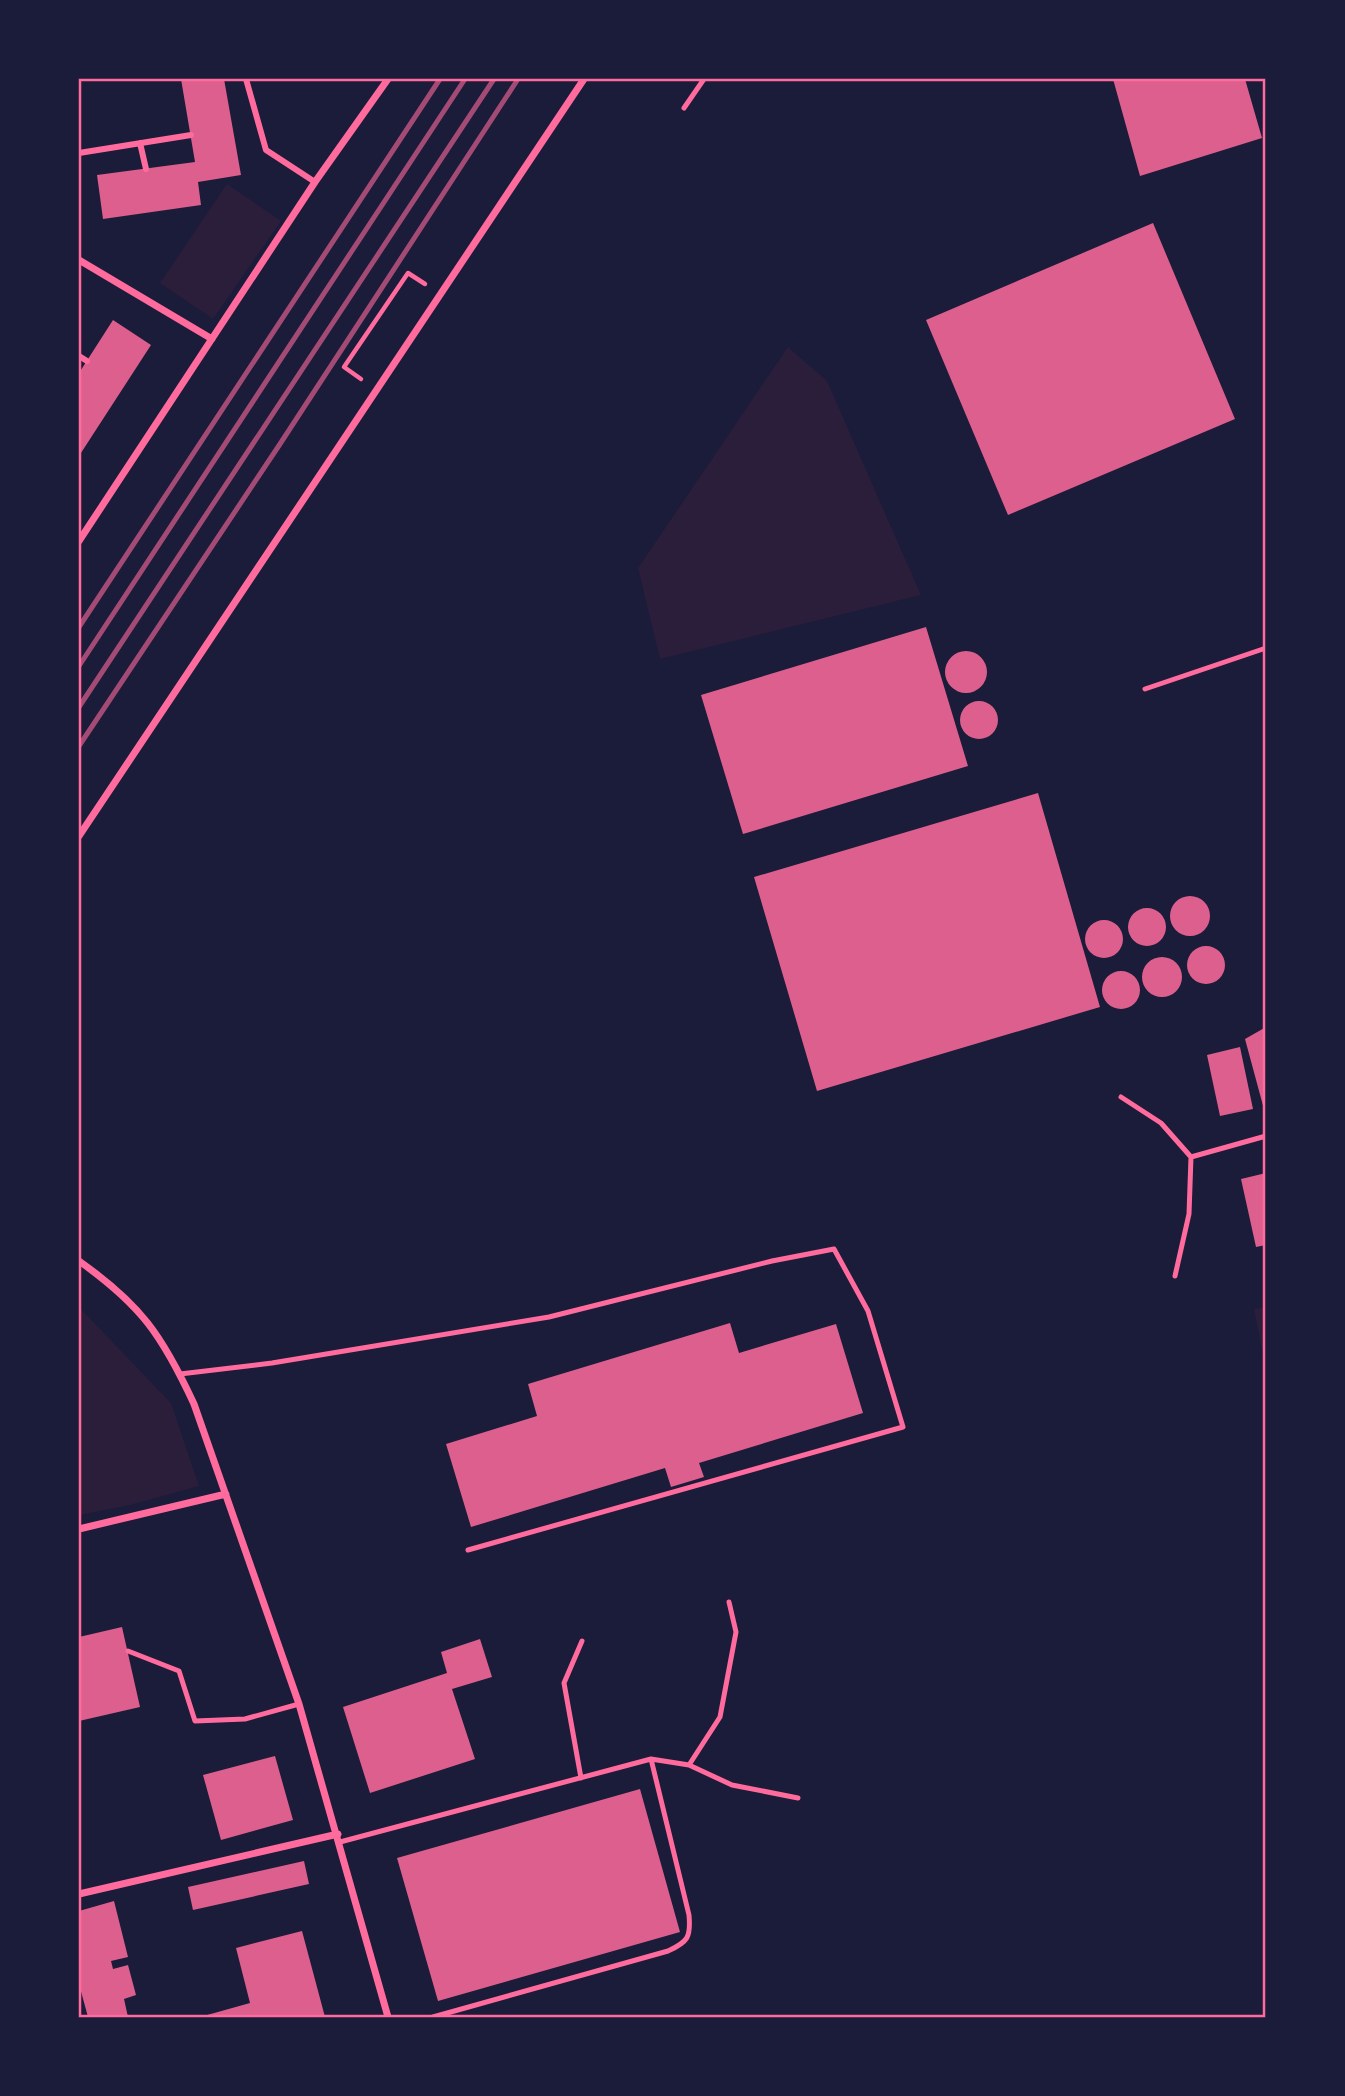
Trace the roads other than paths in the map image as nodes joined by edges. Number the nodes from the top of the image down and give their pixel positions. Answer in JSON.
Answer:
{"nodes":[{"id":1,"x":246,"y":79,"type":"edge"},
{"id":2,"x":388,"y":79,"type":"edge"},
{"id":3,"x":584,"y":79,"type":"edge"},
{"id":4,"x":704,"y":79,"type":"edge"},
{"id":5,"x":684,"y":108,"type":"dead end"},
{"id":6,"x":191,"y":135,"type":"dead end"},
{"id":7,"x":140,"y":143,"type":"junction"},
{"id":8,"x":79,"y":153,"type":"edge"},
{"id":9,"x":146,"y":169,"type":"dead end"},
{"id":10,"x":316,"y":182,"type":"junction"},
{"id":11,"x":79,"y":260,"type":"edge"},
{"id":12,"x":212,"y":340,"type":"junction"},
{"id":13,"x":79,"y":356,"type":"edge"},
{"id":14,"x":87,"y":361,"type":"dead end"},
{"id":15,"x":79,"y":541,"type":"edge"},
{"id":16,"x":1266,"y":648,"type":"edge"},
{"id":17,"x":1145,"y":689,"type":"dead end"},
{"id":18,"x":79,"y":836,"type":"edge"},
{"id":19,"x":1121,"y":1097,"type":"dead end"},
{"id":20,"x":1266,"y":1136,"type":"edge"},
{"id":21,"x":1191,"y":1157,"type":"junction"},
{"id":22,"x":79,"y":1261,"type":"edge"},
{"id":23,"x":1175,"y":1276,"type":"dead end"},
{"id":24,"x":180,"y":1374,"type":"junction"},
{"id":25,"x":226,"y":1494,"type":"junction"},
{"id":26,"x":79,"y":1529,"type":"edge"},
{"id":27,"x":468,"y":1550,"type":"dead end"},
{"id":28,"x":729,"y":1602,"type":"dead end"},
{"id":29,"x":582,"y":1640,"type":"dead end"},
{"id":30,"x":128,"y":1651,"type":"dead end"},
{"id":31,"x":299,"y":1704,"type":"junction"},
{"id":32,"x":651,"y":1759,"type":"junction"},
{"id":33,"x":689,"y":1765,"type":"junction"},
{"id":34,"x":581,"y":1778,"type":"junction"},
{"id":35,"x":798,"y":1798,"type":"dead end"},
{"id":36,"x":338,"y":1834,"type":"junction"},
{"id":37,"x":340,"y":1842,"type":"junction"},
{"id":38,"x":79,"y":1894,"type":"edge"},
{"id":39,"x":387,"y":2017,"type":"edge"},
{"id":40,"x":433,"y":2017,"type":"edge"}],
"edges":[{"from":1,"to":10,"type":"street"},
{"from":2,"to":10,"type":"street"},
{"from":3,"to":18,"type":"street"},
{"from":4,"to":5,"type":"lane"},
{"from":6,"to":7,"type":"street"},
{"from":7,"to":8,"type":"street"},
{"from":7,"to":9,"type":"street"},
{"from":10,"to":12,"type":"street"},
{"from":11,"to":12,"type":"street"},
{"from":12,"to":15,"type":"street"},
{"from":13,"to":14,"type":"street"},
{"from":16,"to":17,"type":"lane"},
{"from":19,"to":21,"type":"lane"},
{"from":20,"to":21,"type":"lane"},
{"from":21,"to":23,"type":"lane"},
{"from":22,"to":24,"type":"street"},
{"from":24,"to":25,"type":"street"},
{"from":24,"to":27,"type":"lane"},
{"from":25,"to":26,"type":"street"},
{"from":25,"to":31,"type":"street"},
{"from":28,"to":33,"type":"lane"},
{"from":29,"to":34,"type":"lane"},
{"from":30,"to":31,"type":"lane"},
{"from":31,"to":36,"type":"street"},
{"from":32,"to":33,"type":"lane"},
{"from":32,"to":34,"type":"lane"},
{"from":32,"to":40,"type":"lane"},
{"from":33,"to":35,"type":"lane"},
{"from":34,"to":37,"type":"lane"},
{"from":36,"to":37,"type":"street"},
{"from":36,"to":38,"type":"street"},
{"from":37,"to":39,"type":"street"}]}
